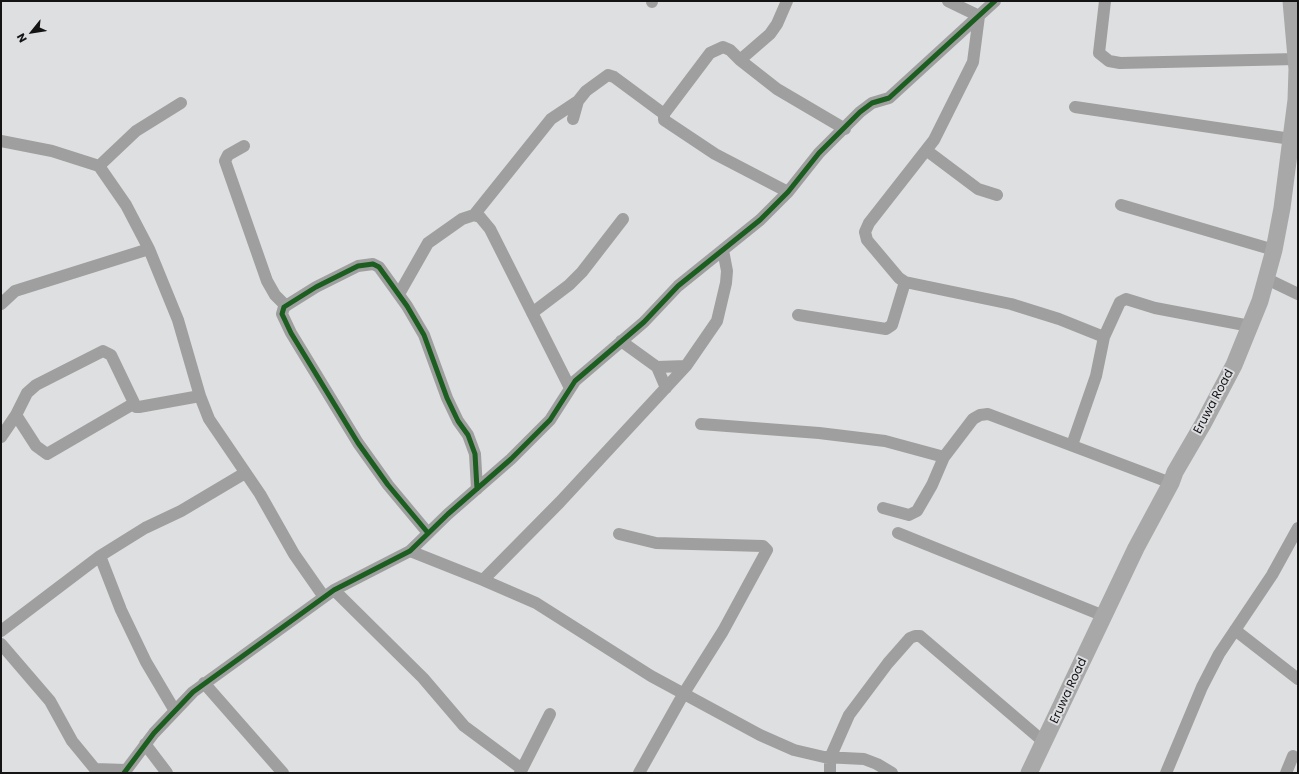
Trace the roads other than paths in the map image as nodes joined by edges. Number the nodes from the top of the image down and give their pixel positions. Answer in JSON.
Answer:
{"nodes":[{"id":1,"x":787,"y":1,"type":"edge"},
{"id":2,"x":948,"y":1,"type":"edge"},
{"id":3,"x":995,"y":1,"type":"edge"},
{"id":4,"x":1105,"y":1,"type":"edge"},
{"id":5,"x":1291,"y":1,"type":"edge"},
{"id":6,"x":979,"y":16,"type":"junction"},
{"id":7,"x":740,"y":60,"type":"junction"},
{"id":8,"x":1297,"y":65,"type":"edge"},
{"id":9,"x":578,"y":100,"type":"junction"},
{"id":10,"x":181,"y":103,"type":"dead end"},
{"id":11,"x":1075,"y":107,"type":"dead end"},
{"id":12,"x":664,"y":114,"type":"junction"},
{"id":13,"x":573,"y":119,"type":"dead end"},
{"id":14,"x":845,"y":129,"type":"junction"},
{"id":15,"x":1291,"y":139,"type":"junction"},
{"id":16,"x":1,"y":141,"type":"edge"},
{"id":17,"x":244,"y":146,"type":"dead end"},
{"id":18,"x":926,"y":150,"type":"junction"},
{"id":19,"x":99,"y":166,"type":"junction"},
{"id":20,"x":788,"y":192,"type":"junction"},
{"id":21,"x":997,"y":196,"type":"dead end"},
{"id":22,"x":1121,"y":205,"type":"dead end"},
{"id":23,"x":474,"y":215,"type":"junction"},
{"id":24,"x":623,"y":219,"type":"dead end"},
{"id":25,"x":148,"y":249,"type":"junction"},
{"id":26,"x":723,"y":250,"type":"junction"},
{"id":27,"x":1274,"y":250,"type":"junction"},
{"id":28,"x":1267,"y":279,"type":"junction"},
{"id":29,"x":905,"y":282,"type":"junction"},
{"id":30,"x":399,"y":294,"type":"junction"},
{"id":31,"x":1298,"y":294,"type":"edge"},
{"id":32,"x":1,"y":304,"type":"edge"},
{"id":33,"x":286,"y":306,"type":"junction"},
{"id":34,"x":532,"y":313,"type":"junction"},
{"id":35,"x":798,"y":315,"type":"dead end"},
{"id":36,"x":1250,"y":326,"type":"junction"},
{"id":37,"x":1104,"y":337,"type":"junction"},
{"id":38,"x":621,"y":341,"type":"junction"},
{"id":39,"x":686,"y":366,"type":"junction"},
{"id":40,"x":657,"y":367,"type":"junction"},
{"id":41,"x":562,"y":374,"type":"junction"},
{"id":42,"x":582,"y":375,"type":"junction"},
{"id":43,"x":570,"y":388,"type":"junction"},
{"id":44,"x":666,"y":388,"type":"junction"},
{"id":45,"x":200,"y":396,"type":"junction"},
{"id":46,"x":133,"y":404,"type":"junction"},
{"id":47,"x":16,"y":415,"type":"junction"},
{"id":48,"x":701,"y":424,"type":"dead end"},
{"id":49,"x":1,"y":437,"type":"edge"},
{"id":50,"x":1072,"y":445,"type":"junction"},
{"id":51,"x":944,"y":457,"type":"junction"},
{"id":52,"x":245,"y":473,"type":"junction"},
{"id":53,"x":1171,"y":483,"type":"junction"},
{"id":54,"x":477,"y":488,"type":"junction"},
{"id":55,"x":883,"y":508,"type":"dead end"},
{"id":56,"x":1298,"y":528,"type":"edge"},
{"id":57,"x":428,"y":533,"type":"junction"},
{"id":58,"x":898,"y":533,"type":"dead end"},
{"id":59,"x":620,"y":534,"type":"dead end"},
{"id":60,"x":410,"y":551,"type":"junction"},
{"id":61,"x":100,"y":556,"type":"junction"},
{"id":62,"x":483,"y":580,"type":"junction"},
{"id":63,"x":329,"y":593,"type":"junction"},
{"id":64,"x":1104,"y":616,"type":"junction"},
{"id":65,"x":1235,"y":630,"type":"junction"},
{"id":66,"x":1,"y":631,"type":"edge"},
{"id":67,"x":2,"y":648,"type":"edge"},
{"id":68,"x":1298,"y":679,"type":"edge"},
{"id":69,"x":204,"y":683,"type":"junction"},
{"id":70,"x":684,"y":693,"type":"junction"},
{"id":71,"x":175,"y":711,"type":"junction"},
{"id":72,"x":550,"y":714,"type":"dead end"},
{"id":73,"x":1044,"y":742,"type":"junction"},
{"id":74,"x":145,"y":744,"type":"junction"},
{"id":75,"x":1293,"y":756,"type":"dead end"},
{"id":76,"x":830,"y":758,"type":"junction"},
{"id":77,"x":96,"y":771,"type":"edge"},
{"id":78,"x":125,"y":771,"type":"edge"},
{"id":79,"x":521,"y":771,"type":"edge"},
{"id":80,"x":167,"y":773,"type":"edge"},
{"id":81,"x":283,"y":773,"type":"edge"},
{"id":82,"x":639,"y":773,"type":"edge"},
{"id":83,"x":830,"y":773,"type":"edge"},
{"id":84,"x":892,"y":773,"type":"edge"},
{"id":85,"x":1029,"y":773,"type":"edge"},
{"id":86,"x":1166,"y":773,"type":"edge"},
{"id":87,"x":1286,"y":773,"type":"edge"}],
"edges":[{"from":1,"to":7,"type":"street"},
{"from":2,"to":6,"type":"street"},
{"from":3,"to":6,"type":"street"},
{"from":4,"to":8,"type":"street"},
{"from":5,"to":8,"type":"main road","name":"Eruwa Road"},
{"from":6,"to":14,"type":"street"},
{"from":6,"to":18,"type":"street"},
{"from":7,"to":12,"type":"street"},
{"from":7,"to":14,"type":"street"},
{"from":8,"to":15,"type":"main road","name":"Eruwa Road"},
{"from":9,"to":12,"type":"street"},
{"from":9,"to":13,"type":"street"},
{"from":9,"to":23,"type":"street"},
{"from":10,"to":19,"type":"street"},
{"from":11,"to":15,"type":"street"},
{"from":12,"to":20,"type":"street"},
{"from":14,"to":20,"type":"street"},
{"from":15,"to":27,"type":"main road","name":"Eruwa Road"},
{"from":16,"to":19,"type":"street"},
{"from":17,"to":33,"type":"street"},
{"from":18,"to":21,"type":"street"},
{"from":18,"to":29,"type":"street"},
{"from":19,"to":25,"type":"street"},
{"from":20,"to":26,"type":"street"},
{"from":22,"to":27,"type":"street"},
{"from":23,"to":30,"type":"street"},
{"from":23,"to":34,"type":"street"},
{"from":24,"to":34,"type":"street"},
{"from":25,"to":32,"type":"street"},
{"from":25,"to":45,"type":"street"},
{"from":26,"to":38,"type":"street"},
{"from":26,"to":39,"type":"street"},
{"from":27,"to":28,"type":"main road","name":"Eruwa Road"},
{"from":28,"to":31,"type":"street"},
{"from":28,"to":36,"type":"main road","name":"Eruwa Road"},
{"from":29,"to":35,"type":"street"},
{"from":29,"to":37,"type":"street"},
{"from":30,"to":33,"type":"street"},
{"from":30,"to":54,"type":"street"},
{"from":33,"to":57,"type":"street"},
{"from":34,"to":41,"type":"street"},
{"from":36,"to":37,"type":"street"},
{"from":36,"to":53,"type":"main road","name":"Eruwa Road"},
{"from":37,"to":50,"type":"street"},
{"from":38,"to":40,"type":"street"},
{"from":38,"to":42,"type":"street"},
{"from":39,"to":40,"type":"street"},
{"from":39,"to":44,"type":"street"},
{"from":40,"to":44,"type":"street"},
{"from":41,"to":42,"type":"street"},
{"from":41,"to":43,"type":"street"},
{"from":42,"to":43,"type":"street"},
{"from":43,"to":54,"type":"street"},
{"from":44,"to":62,"type":"street"},
{"from":45,"to":46,"type":"street"},
{"from":45,"to":52,"type":"street"},
{"from":46,"to":47,"type":"street"},
{"from":46,"to":47,"type":"street"},
{"from":47,"to":49,"type":"street"},
{"from":48,"to":51,"type":"street"},
{"from":50,"to":51,"type":"street"},
{"from":50,"to":53,"type":"street"},
{"from":51,"to":55,"type":"street"},
{"from":52,"to":61,"type":"street"},
{"from":52,"to":63,"type":"street"},
{"from":53,"to":64,"type":"main road","name":"Eruwa Road"},
{"from":54,"to":57,"type":"street"},
{"from":56,"to":65,"type":"street"},
{"from":57,"to":60,"type":"street"},
{"from":58,"to":64,"type":"street"},
{"from":59,"to":70,"type":"street"},
{"from":60,"to":62,"type":"street"},
{"from":60,"to":63,"type":"street"},
{"from":61,"to":66,"type":"street"},
{"from":61,"to":71,"type":"street"},
{"from":62,"to":70,"type":"street"},
{"from":63,"to":69,"type":"street"},
{"from":63,"to":79,"type":"street"},
{"from":64,"to":73,"type":"main road","name":"Eruwa Road"},
{"from":65,"to":68,"type":"street"},
{"from":65,"to":86,"type":"street"},
{"from":67,"to":77,"type":"street"},
{"from":69,"to":71,"type":"street"},
{"from":69,"to":81,"type":"street"},
{"from":70,"to":76,"type":"street"},
{"from":70,"to":82,"type":"street"},
{"from":71,"to":74,"type":"street"},
{"from":72,"to":79,"type":"street"},
{"from":73,"to":76,"type":"street"},
{"from":73,"to":85,"type":"main road","name":"Eruwa Road"},
{"from":74,"to":78,"type":"street"},
{"from":74,"to":80,"type":"street"},
{"from":75,"to":87,"type":"street"},
{"from":76,"to":83,"type":"street"},
{"from":76,"to":84,"type":"street"},
{"from":77,"to":78,"type":"street"}]}
